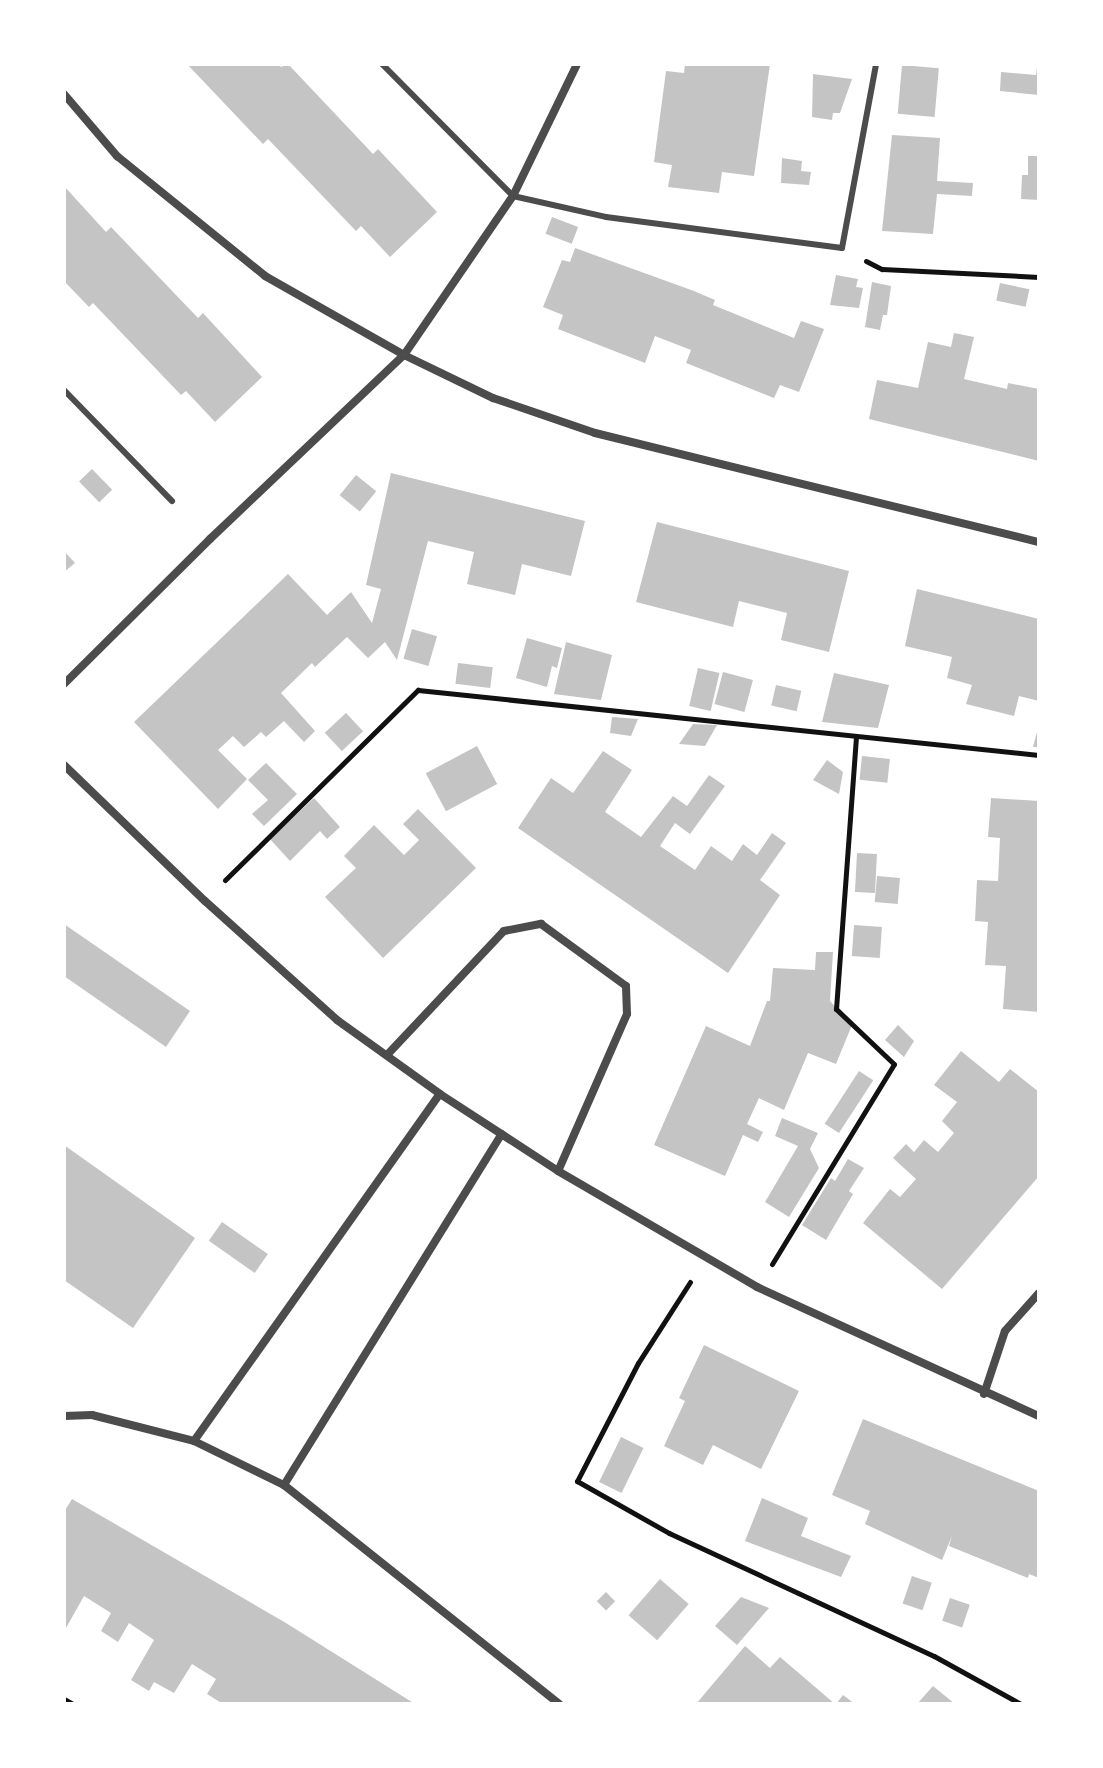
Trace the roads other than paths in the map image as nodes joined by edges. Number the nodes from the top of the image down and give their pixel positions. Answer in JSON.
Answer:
{"nodes":[{"id":1,"x":382,"y":64,"type":"edge"},
{"id":2,"x":577,"y":64,"type":"edge"},
{"id":3,"x":876,"y":64,"type":"edge"},
{"id":4,"x":64,"y":94,"type":"edge"},
{"id":5,"x":513,"y":196,"type":"junction"},
{"id":6,"x":404,"y":355,"type":"junction"},
{"id":7,"x":64,"y":390,"type":"edge"},
{"id":8,"x":172,"y":501,"type":"dead end"},
{"id":9,"x":1039,"y":542,"type":"edge"},
{"id":10,"x":64,"y":684,"type":"edge"},
{"id":11,"x":64,"y":765,"type":"edge"},
{"id":12,"x":387,"y":1055,"type":"junction"},
{"id":13,"x":440,"y":1094,"type":"junction"},
{"id":14,"x":502,"y":1134,"type":"junction"},
{"id":15,"x":558,"y":1171,"type":"junction"},
{"id":16,"x":1039,"y":1293,"type":"edge"},
{"id":17,"x":984,"y":1394,"type":"junction"},
{"id":18,"x":64,"y":1416,"type":"edge"},
{"id":19,"x":1039,"y":1416,"type":"edge"},
{"id":20,"x":194,"y":1441,"type":"junction"},
{"id":21,"x":284,"y":1485,"type":"junction"},
{"id":22,"x":559,"y":1704,"type":"edge"}],
"edges":[{"from":1,"to":5,"type":"lane"},
{"from":2,"to":5,"type":"street"},
{"from":3,"to":5,"type":"lane"},
{"from":4,"to":6,"type":"street"},
{"from":5,"to":6,"type":"street"},
{"from":6,"to":9,"type":"street"},
{"from":6,"to":10,"type":"street"},
{"from":7,"to":8,"type":"lane"},
{"from":11,"to":12,"type":"street"},
{"from":12,"to":13,"type":"street"},
{"from":12,"to":15,"type":"street"},
{"from":13,"to":14,"type":"street"},
{"from":13,"to":20,"type":"street"},
{"from":14,"to":15,"type":"street"},
{"from":14,"to":21,"type":"street"},
{"from":15,"to":17,"type":"street"},
{"from":16,"to":17,"type":"street"},
{"from":17,"to":19,"type":"street"},
{"from":18,"to":20,"type":"street"},
{"from":20,"to":21,"type":"street"},
{"from":21,"to":22,"type":"street"}]}
